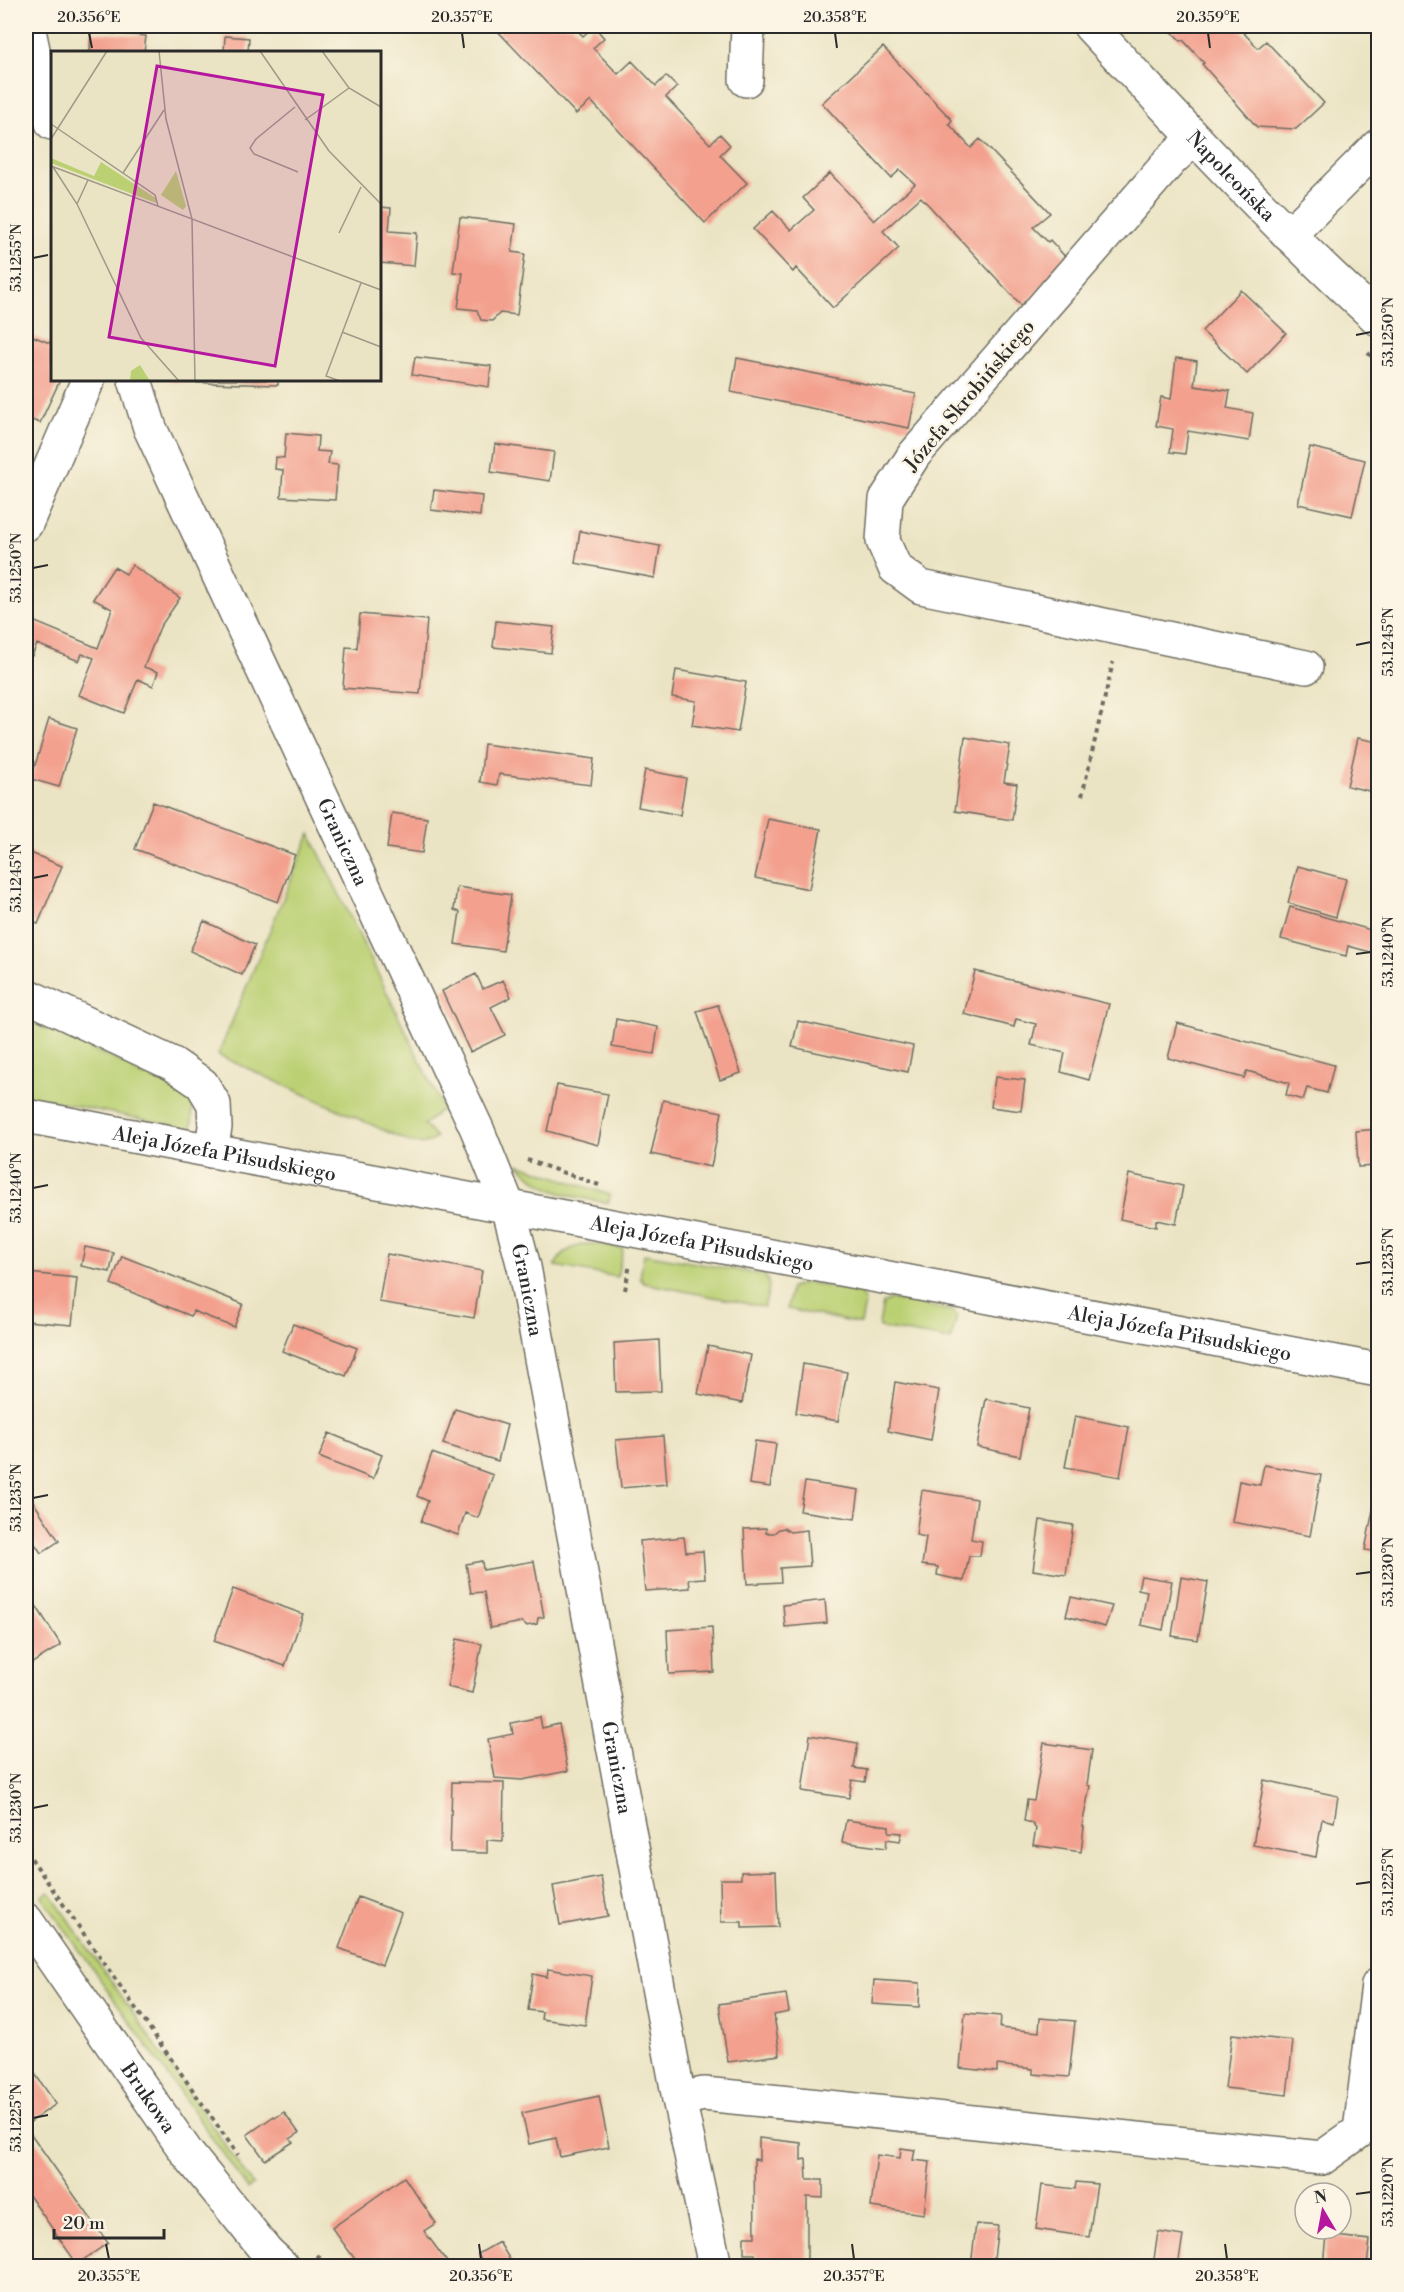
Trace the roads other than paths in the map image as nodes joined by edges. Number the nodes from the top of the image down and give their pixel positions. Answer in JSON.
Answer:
{"nodes":[{"id":1,"x":28,"y":26,"type":"edge"},
{"id":2,"x":748,"y":26,"type":"edge"},
{"id":3,"x":1090,"y":26,"type":"edge"},
{"id":4,"x":746,"y":80,"type":"dead end"},
{"id":5,"x":51,"y":120,"type":"edge"},
{"id":6,"x":1194,"y":139,"type":"junction"},
{"id":7,"x":1378,"y":146,"type":"edge"},
{"id":8,"x":1289,"y":235,"type":"junction"},
{"id":9,"x":1378,"y":319,"type":"edge"},
{"id":10,"x":88,"y":381,"type":"edge"},
{"id":11,"x":135,"y":381,"type":"edge"},
{"id":12,"x":26,"y":524,"type":"edge"},
{"id":13,"x":1306,"y":667,"type":"dead end"},
{"id":14,"x":26,"y":995,"type":"edge"},
{"id":15,"x":26,"y":1116,"type":"edge"},
{"id":16,"x":211,"y":1151,"type":"junction"},
{"id":17,"x":508,"y":1206,"type":"junction"},
{"id":18,"x":1378,"y":1370,"type":"edge"},
{"id":19,"x":26,"y":1920,"type":"edge"},
{"id":20,"x":1378,"y":1985,"type":"edge"},
{"id":21,"x":679,"y":2099,"type":"junction"},
{"id":22,"x":282,"y":2266,"type":"edge"},
{"id":23,"x":715,"y":2266,"type":"edge"}],
"edges":[{"from":1,"to":5,"type":"street"},
{"from":2,"to":4,"type":"street"},
{"from":3,"to":6,"type":"street","name":"Napoleońska"},
{"from":6,"to":8,"type":"street","name":"Napoleońska"},
{"from":6,"to":13,"type":"street","name":"Józefa Skrobińskiego"},
{"from":7,"to":8,"type":"street"},
{"from":8,"to":9,"type":"street","name":"Napoleońska"},
{"from":10,"to":12,"type":"street"},
{"from":11,"to":17,"type":"street","name":"Graniczna"},
{"from":14,"to":16,"type":"street"},
{"from":15,"to":16,"type":"street","name":"Aleja Józefa Piłsudskiego"},
{"from":16,"to":17,"type":"street","name":"Aleja Józefa Piłsudskiego"},
{"from":17,"to":18,"type":"street","name":"Aleja Józefa Piłsudskiego"},
{"from":17,"to":21,"type":"street","name":"Graniczna"},
{"from":19,"to":22,"type":"street","name":"Brukowa"},
{"from":20,"to":21,"type":"street"},
{"from":21,"to":23,"type":"street","name":"Graniczna"}]}
